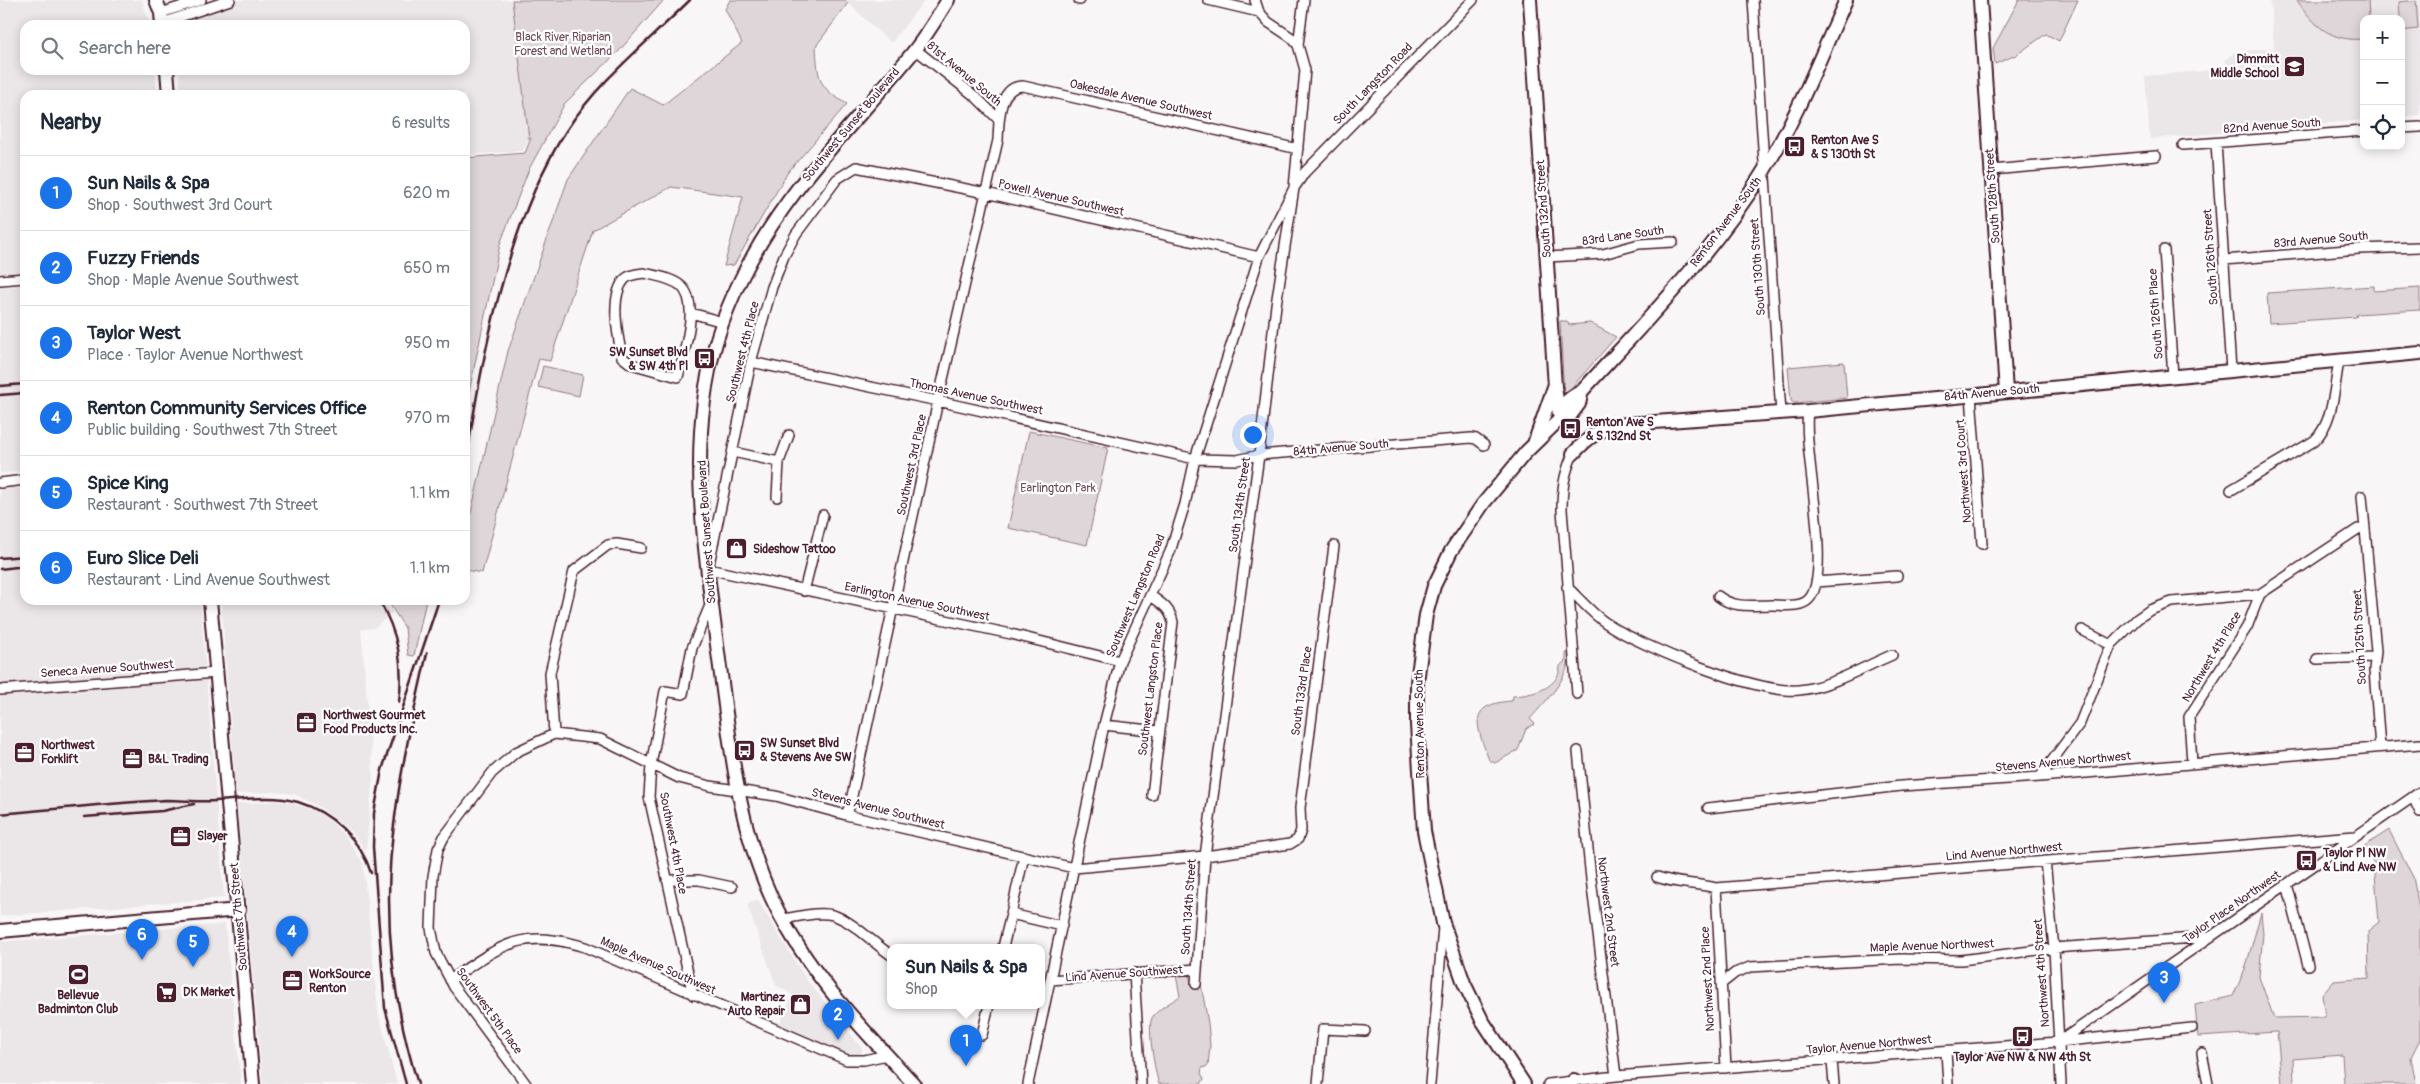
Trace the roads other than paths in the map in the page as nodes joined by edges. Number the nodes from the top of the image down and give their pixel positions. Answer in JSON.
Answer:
{"nodes":[{"id":1,"x":156,"y":0,"type":"edge"},
{"id":2,"x":201,"y":0,"type":"edge"},
{"id":3,"x":230,"y":0,"type":"edge"},
{"id":4,"x":948,"y":0,"type":"edge"},
{"id":5,"x":1208,"y":0,"type":"edge"},
{"id":6,"x":1255,"y":0,"type":"edge"},
{"id":7,"x":1304,"y":0,"type":"edge"},
{"id":8,"x":1473,"y":0,"type":"edge"},
{"id":9,"x":1530,"y":0,"type":"edge"},
{"id":10,"x":1753,"y":0,"type":"edge"},
{"id":11,"x":1846,"y":0,"type":"edge"},
{"id":12,"x":1980,"y":0,"type":"edge"},
{"id":13,"x":1259,"y":12,"type":"junction"},
{"id":14,"x":162,"y":20,"type":"edge"},
{"id":15,"x":164,"y":20,"type":"edge"},
{"id":16,"x":165,"y":20,"type":"edge"},
{"id":17,"x":1298,"y":46,"type":"junction"},
{"id":18,"x":915,"y":49,"type":"junction"},
{"id":19,"x":167,"y":75,"type":"edge"},
{"id":20,"x":169,"y":90,"type":"edge"},
{"id":21,"x":997,"y":118,"type":"junction"},
{"id":22,"x":2420,"y":127,"type":"edge"},
{"id":23,"x":2405,"y":128,"type":"edge"},
{"id":24,"x":2360,"y":131,"type":"edge"},
{"id":25,"x":2216,"y":143,"type":"junction"},
{"id":26,"x":2183,"y":145,"type":"dead end"},
{"id":27,"x":1298,"y":150,"type":"junction"},
{"id":28,"x":2156,"y":156,"type":"dead end"},
{"id":29,"x":856,"y":167,"type":"joint"},
{"id":30,"x":1991,"y":170,"type":"junction"},
{"id":31,"x":1764,"y":171,"type":"junction"},
{"id":32,"x":1294,"y":188,"type":"junction"},
{"id":33,"x":986,"y":194,"type":"junction"},
{"id":34,"x":1673,"y":242,"type":"dead end"},
{"id":35,"x":2420,"y":248,"type":"edge"},
{"id":36,"x":2164,"y":250,"type":"dead end"},
{"id":37,"x":1259,"y":257,"type":"junction"},
{"id":38,"x":1547,"y":257,"type":"junction"},
{"id":39,"x":2224,"y":260,"type":"junction"},
{"id":40,"x":20,"y":278,"type":"edge"},
{"id":41,"x":0,"y":280,"type":"edge"},
{"id":42,"x":691,"y":313,"type":"junction"},
{"id":43,"x":724,"y":322,"type":"junction"},
{"id":44,"x":2420,"y":353,"type":"edge"},
{"id":45,"x":2339,"y":361,"type":"junction"},
{"id":46,"x":751,"y":362,"type":"junction"},
{"id":47,"x":2231,"y":370,"type":"junction"},
{"id":48,"x":2173,"y":376,"type":"junction"},
{"id":49,"x":1555,"y":383,"type":"junction"},
{"id":50,"x":2006,"y":392,"type":"junction"},
{"id":51,"x":1971,"y":395,"type":"junction"},
{"id":52,"x":938,"y":401,"type":"junction"},
{"id":53,"x":1808,"y":411,"type":"junction"},
{"id":54,"x":1781,"y":413,"type":"junction"},
{"id":55,"x":1560,"y":419,"type":"junction"},
{"id":56,"x":788,"y":435,"type":"dead end"},
{"id":57,"x":1535,"y":444,"type":"junction"},
{"id":58,"x":1484,"y":445,"type":"dead end"},
{"id":59,"x":733,"y":452,"type":"junction"},
{"id":60,"x":1573,"y":454,"type":"joint"},
{"id":61,"x":1259,"y":455,"type":"junction"},
{"id":62,"x":1195,"y":459,"type":"junction"},
{"id":63,"x":779,"y":462,"type":"junction"},
{"id":64,"x":20,"y":481,"type":"edge"},
{"id":65,"x":0,"y":483,"type":"edge"},
{"id":66,"x":2231,"y":490,"type":"dead end"},
{"id":67,"x":2362,"y":496,"type":"dead end"},
{"id":68,"x":777,"y":497,"type":"dead end"},
{"id":69,"x":822,"y":515,"type":"dead end"},
{"id":70,"x":2358,"y":530,"type":"dead end"},
{"id":71,"x":1982,"y":544,"type":"dead end"},
{"id":72,"x":1334,"y":546,"type":"dead end"},
{"id":73,"x":641,"y":548,"type":"dead end"},
{"id":74,"x":708,"y":569,"type":"junction"},
{"id":75,"x":1897,"y":576,"type":"dead end"},
{"id":76,"x":1816,"y":582,"type":"junction"},
{"id":77,"x":1566,"y":587,"type":"junction"},
{"id":78,"x":804,"y":591,"type":"junction"},
{"id":79,"x":2260,"y":594,"type":"junction"},
{"id":80,"x":1150,"y":596,"type":"junction"},
{"id":81,"x":1718,"y":596,"type":"dead end"},
{"id":82,"x":712,"y":602,"type":"junction"},
{"id":83,"x":210,"y":605,"type":"edge"},
{"id":84,"x":894,"y":610,"type":"junction"},
{"id":85,"x":2082,"y":630,"type":"dead end"},
{"id":86,"x":2111,"y":645,"type":"junction"},
{"id":87,"x":1892,"y":654,"type":"dead end"},
{"id":88,"x":2375,"y":657,"type":"junction"},
{"id":89,"x":2318,"y":659,"type":"dead end"},
{"id":90,"x":1120,"y":661,"type":"junction"},
{"id":91,"x":216,"y":673,"type":"junction"},
{"id":92,"x":0,"y":690,"type":"edge"},
{"id":93,"x":1577,"y":694,"type":"dead end"},
{"id":94,"x":1104,"y":725,"type":"junction"},
{"id":95,"x":1158,"y":731,"type":"junction"},
{"id":96,"x":554,"y":734,"type":"junction"},
{"id":97,"x":2420,"y":744,"type":"edge"},
{"id":98,"x":2380,"y":747,"type":"junction"},
{"id":99,"x":1578,"y":751,"type":"dead end"},
{"id":100,"x":2192,"y":762,"type":"junction"},
{"id":101,"x":651,"y":765,"type":"junction"},
{"id":102,"x":2040,"y":777,"type":"junction"},
{"id":103,"x":737,"y":792,"type":"junction"},
{"id":104,"x":1152,"y":795,"type":"dead end"},
{"id":105,"x":2417,"y":795,"type":"edge"},
{"id":106,"x":1708,"y":808,"type":"dead end"},
{"id":107,"x":2420,"y":812,"type":"edge"},
{"id":108,"x":846,"y":816,"type":"junction"},
{"id":109,"x":2355,"y":836,"type":"junction"},
{"id":110,"x":1298,"y":839,"type":"joint"},
{"id":111,"x":1024,"y":856,"type":"junction"},
{"id":112,"x":1205,"y":856,"type":"junction"},
{"id":113,"x":2045,"y":861,"type":"junction"},
{"id":114,"x":1074,"y":868,"type":"junction"},
{"id":115,"x":1657,"y":877,"type":"dead end"},
{"id":116,"x":667,"y":880,"type":"junction"},
{"id":117,"x":2287,"y":884,"type":"junction"},
{"id":118,"x":732,"y":887,"type":"dead end"},
{"id":119,"x":1716,"y":888,"type":"junction"},
{"id":120,"x":239,"y":910,"type":"junction"},
{"id":121,"x":1011,"y":914,"type":"junction"},
{"id":122,"x":783,"y":919,"type":"junction"},
{"id":123,"x":1443,"y":923,"type":"junction"},
{"id":124,"x":1062,"y":926,"type":"junction"},
{"id":125,"x":0,"y":931,"type":"edge"},
{"id":126,"x":2209,"y":938,"type":"junction"},
{"id":127,"x":1004,"y":944,"type":"edge"},
{"id":128,"x":2054,"y":948,"type":"junction"},
{"id":129,"x":887,"y":952,"type":"edge"},
{"id":130,"x":2308,"y":966,"type":"dead end"},
{"id":131,"x":1197,"y":969,"type":"junction"},
{"id":132,"x":1134,"y":973,"type":"junction"},
{"id":133,"x":450,"y":980,"type":"junction"},
{"id":134,"x":1050,"y":980,"type":"junction"},
{"id":135,"x":1196,"y":984,"type":"dead end"},
{"id":136,"x":1721,"y":984,"type":"junction"},
{"id":137,"x":693,"y":995,"type":"junction"},
{"id":138,"x":1045,"y":1004,"type":"edge"},
{"id":139,"x":988,"y":1009,"type":"edge"},
{"id":140,"x":1044,"y":1009,"type":"edge"},
{"id":141,"x":2192,"y":1028,"type":"dead end"},
{"id":142,"x":1365,"y":1031,"type":"dead end"},
{"id":143,"x":982,"y":1034,"type":"dead end"},
{"id":144,"x":2058,"y":1042,"type":"junction"},
{"id":145,"x":1946,"y":1051,"type":"junction"},
{"id":146,"x":2202,"y":1053,"type":"dead end"},
{"id":147,"x":887,"y":1055,"type":"junction"},
{"id":148,"x":1832,"y":1061,"type":"junction"},
{"id":149,"x":1726,"y":1068,"type":"junction"},
{"id":150,"x":1616,"y":1076,"type":"junction"},
{"id":151,"x":1573,"y":1082,"type":"edge"},
{"id":152,"x":253,"y":1084,"type":"edge"},
{"id":153,"x":526,"y":1084,"type":"edge"},
{"id":154,"x":914,"y":1084,"type":"edge"},
{"id":155,"x":1028,"y":1084,"type":"edge"},
{"id":156,"x":1140,"y":1084,"type":"edge"},
{"id":157,"x":1318,"y":1084,"type":"edge"},
{"id":158,"x":1430,"y":1084,"type":"edge"},
{"id":159,"x":1524,"y":1084,"type":"edge"},
{"id":160,"x":1548,"y":1084,"type":"edge"},
{"id":161,"x":1834,"y":1084,"type":"edge"},
{"id":162,"x":1948,"y":1084,"type":"edge"},
{"id":163,"x":2061,"y":1084,"type":"edge"},
{"id":164,"x":2208,"y":1084,"type":"edge"}],
"edges":[{"from":1,"to":14,"type":"street"},
{"from":2,"to":15,"type":"street"},
{"from":3,"to":16,"type":"street"},
{"from":4,"to":18,"type":"street","name":"Southwest Sunset Boulevard"},
{"from":5,"to":13,"type":"street"},
{"from":6,"to":13,"type":"street"},
{"from":7,"to":17,"type":"street","name":"South 134th Street"},
{"from":8,"to":32,"type":"street","name":"South Langston Road"},
{"from":9,"to":38,"type":"street","name":"South 132nd Street"},
{"from":10,"to":31,"type":"street","name":"South 130th Street"},
{"from":11,"to":31,"type":"street","name":"Renton Avenue South"},
{"from":12,"to":30,"type":"street","name":"South 128th Street"},
{"from":13,"to":17,"type":"street"},
{"from":17,"to":27,"type":"street","name":"South 134th Street"},
{"from":18,"to":21,"type":"street","name":"81st Avenue South"},
{"from":18,"to":43,"type":"street","name":"Southwest Sunset Boulevard"},
{"from":19,"to":20,"type":"street"},
{"from":21,"to":27,"type":"street","name":"Oakesdale Avenue Southwest"},
{"from":21,"to":33,"type":"street","name":"Southwest 3rd Place"},
{"from":22,"to":23,"type":"street"},
{"from":24,"to":25,"type":"street","name":"82nd Avenue South"},
{"from":25,"to":26,"type":"street","name":"82nd Avenue South"},
{"from":25,"to":39,"type":"street","name":"South 126th Street"},
{"from":27,"to":32,"type":"street","name":"South 134th Street"},
{"from":28,"to":30,"type":"street"},
{"from":29,"to":33,"type":"street","name":"Powell Avenue Southwest"},
{"from":29,"to":46,"type":"street","name":"Southwest 4th Place"},
{"from":30,"to":50,"type":"street","name":"South 128th Street"},
{"from":31,"to":54,"type":"street","name":"South 130th Street"},
{"from":31,"to":55,"type":"street","name":"Renton Avenue South"},
{"from":32,"to":37,"type":"street","name":"Southwest Langston Road"},
{"from":32,"to":61,"type":"street","name":"South 134th Street"},
{"from":33,"to":37,"type":"street","name":"Powell Avenue Southwest"},
{"from":33,"to":52,"type":"street","name":"Southwest 3rd Place"},
{"from":34,"to":38,"type":"street","name":"83rd Lane South"},
{"from":35,"to":39,"type":"street","name":"83rd Avenue South"},
{"from":36,"to":48,"type":"street","name":"South 126th Place"},
{"from":37,"to":62,"type":"street","name":"Southwest Langston Road"},
{"from":38,"to":49,"type":"street","name":"South 132nd Street"},
{"from":39,"to":47,"type":"street","name":"South 126th Street"},
{"from":40,"to":41,"type":"street"},
{"from":42,"to":42,"type":"street"},
{"from":42,"to":43,"type":"street"},
{"from":43,"to":74,"type":"street","name":"Southwest Sunset Boulevard"},
{"from":44,"to":45,"type":"street","name":"84th Avenue South"},
{"from":45,"to":47,"type":"street","name":"84th Avenue South"},
{"from":45,"to":66,"type":"street"},
{"from":46,"to":52,"type":"street","name":"Thomas Avenue Southwest"},
{"from":46,"to":59,"type":"street","name":"Southwest 4th Place"},
{"from":47,"to":48,"type":"street","name":"84th Avenue South"},
{"from":48,"to":50,"type":"street","name":"84th Avenue South"},
{"from":49,"to":55,"type":"street","name":"South 132nd Street"},
{"from":49,"to":57,"type":"street"},
{"from":50,"to":51,"type":"street","name":"84th Avenue South"},
{"from":51,"to":53,"type":"street","name":"84th Avenue South"},
{"from":51,"to":71,"type":"street","name":"Northwest 3rd Court"},
{"from":52,"to":62,"type":"street","name":"Thomas Avenue Southwest"},
{"from":52,"to":84,"type":"street","name":"Southwest 3rd Place"},
{"from":53,"to":54,"type":"street","name":"84th Avenue South"},
{"from":53,"to":76,"type":"street"},
{"from":54,"to":60,"type":"street","name":"84th Avenue South"},
{"from":55,"to":57,"type":"street","name":"Renton Avenue South"},
{"from":56,"to":63,"type":"street"},
{"from":57,"to":123,"type":"street","name":"Renton Avenue South"},
{"from":58,"to":61,"type":"street","name":"84th Avenue South"},
{"from":59,"to":63,"type":"street"},
{"from":59,"to":74,"type":"street","name":"Southwest 4th Place"},
{"from":60,"to":77,"type":"street"},
{"from":61,"to":62,"type":"street","name":"84th Avenue South"},
{"from":61,"to":112,"type":"street","name":"South 134th Street"},
{"from":62,"to":80,"type":"street","name":"Southwest Langston Road"},
{"from":63,"to":68,"type":"street"},
{"from":64,"to":65,"type":"street"},
{"from":67,"to":88,"type":"street","name":"South 125th Street"},
{"from":69,"to":78,"type":"street"},
{"from":70,"to":79,"type":"street"},
{"from":72,"to":110,"type":"street","name":"South 133rd Place"},
{"from":73,"to":96,"type":"street"},
{"from":74,"to":78,"type":"street","name":"Earlington Avenue Southwest"},
{"from":74,"to":82,"type":"street","name":"Southwest Sunset Boulevard"},
{"from":75,"to":76,"type":"street"},
{"from":76,"to":81,"type":"street"},
{"from":77,"to":87,"type":"street"},
{"from":77,"to":93,"type":"street"},
{"from":78,"to":84,"type":"street","name":"Earlington Avenue Southwest"},
{"from":79,"to":86,"type":"street"},
{"from":79,"to":100,"type":"street","name":"Northwest 4th Place"},
{"from":80,"to":90,"type":"street","name":"Southwest Langston Road"},
{"from":80,"to":95,"type":"street","name":"Southwest Langston Place"},
{"from":82,"to":101,"type":"street","name":"Southwest 4th Place"},
{"from":82,"to":103,"type":"street","name":"Southwest Sunset Boulevard"},
{"from":83,"to":91,"type":"street","name":"Southwest 7th Street"},
{"from":84,"to":90,"type":"street","name":"Earlington Avenue Southwest"},
{"from":84,"to":108,"type":"street","name":"Southwest 3rd Place"},
{"from":85,"to":86,"type":"street"},
{"from":86,"to":102,"type":"street"},
{"from":88,"to":89,"type":"street"},
{"from":88,"to":98,"type":"street","name":"South 125th Street"},
{"from":90,"to":94,"type":"street","name":"Southwest Langston Road"},
{"from":91,"to":92,"type":"street","name":"Seneca Avenue Southwest"},
{"from":91,"to":120,"type":"street","name":"Southwest 7th Street"},
{"from":94,"to":95,"type":"street"},
{"from":94,"to":114,"type":"street","name":"Southwest Langston Road"},
{"from":95,"to":104,"type":"street","name":"Southwest Langston Place"},
{"from":96,"to":101,"type":"street","name":"Stevens Avenue Southwest"},
{"from":96,"to":133,"type":"street","name":"Southwest 5th Place"},
{"from":97,"to":98,"type":"street","name":"Stevens Avenue Northwest"},
{"from":98,"to":100,"type":"street","name":"Stevens Avenue Northwest"},
{"from":99,"to":150,"type":"street","name":"Northwest 2nd Street"},
{"from":100,"to":102,"type":"street","name":"Stevens Avenue Northwest"},
{"from":101,"to":103,"type":"street","name":"Stevens Avenue Southwest"},
{"from":101,"to":116,"type":"street","name":"Southwest 4th Place"},
{"from":102,"to":106,"type":"street","name":"Stevens Avenue Northwest"},
{"from":103,"to":108,"type":"street","name":"Stevens Avenue Southwest"},
{"from":103,"to":122,"type":"street","name":"Southwest Sunset Boulevard"},
{"from":105,"to":107,"type":"street"},
{"from":105,"to":109,"type":"street","name":"Taylor Place Northwest"},
{"from":108,"to":111,"type":"street","name":"Stevens Avenue Southwest"},
{"from":109,"to":113,"type":"street","name":"Lind Avenue Northwest"},
{"from":109,"to":117,"type":"street","name":"Taylor Place Northwest"},
{"from":110,"to":112,"type":"street","name":"Stevens Avenue Southwest"},
{"from":111,"to":114,"type":"street","name":"Stevens Avenue Southwest"},
{"from":111,"to":121,"type":"street"},
{"from":112,"to":114,"type":"street","name":"Stevens Avenue Southwest"},
{"from":112,"to":131,"type":"street","name":"South 134th Street"},
{"from":113,"to":119,"type":"street","name":"Lind Avenue Northwest"},
{"from":113,"to":128,"type":"street","name":"Northwest 4th Street"},
{"from":114,"to":124,"type":"street","name":"Southwest Langston Road"},
{"from":115,"to":119,"type":"street","name":"Lind Avenue Northwest"},
{"from":116,"to":118,"type":"street"},
{"from":116,"to":137,"type":"street","name":"Southwest 4th Place"},
{"from":117,"to":126,"type":"street","name":"Taylor Place Northwest"},
{"from":117,"to":130,"type":"street"},
{"from":119,"to":136,"type":"street","name":"Northwest 2nd Place"},
{"from":120,"to":125,"type":"street"},
{"from":120,"to":152,"type":"street","name":"Southwest 7th Street"},
{"from":121,"to":124,"type":"street"},
{"from":121,"to":127,"type":"street"},
{"from":122,"to":129,"type":"street"},
{"from":122,"to":147,"type":"street","name":"Southwest Sunset Boulevard"},
{"from":123,"to":158,"type":"street"},
{"from":123,"to":159,"type":"street","name":"Renton Avenue South"},
{"from":124,"to":134,"type":"street","name":"Southwest Langston Road"},
{"from":126,"to":128,"type":"street","name":"Maple Avenue Northwest"},
{"from":126,"to":144,"type":"street","name":"Taylor Place Northwest"},
{"from":128,"to":136,"type":"street","name":"Maple Avenue Northwest"},
{"from":128,"to":144,"type":"street","name":"Northwest 4th Street"},
{"from":131,"to":132,"type":"street","name":"Lind Avenue Southwest"},
{"from":131,"to":135,"type":"street","name":"South 134th Street"},
{"from":132,"to":134,"type":"street","name":"Lind Avenue Southwest"},
{"from":132,"to":156,"type":"street"},
{"from":133,"to":137,"type":"street","name":"Maple Avenue Southwest"},
{"from":133,"to":153,"type":"street","name":"Southwest 5th Place"},
{"from":134,"to":138,"type":"street","name":"Southwest Langston Road"},
{"from":136,"to":149,"type":"street","name":"Northwest 2nd Place"},
{"from":137,"to":147,"type":"street","name":"Maple Avenue Southwest"},
{"from":139,"to":143,"type":"street"},
{"from":140,"to":155,"type":"street","name":"Southwest Langston Road"},
{"from":141,"to":144,"type":"street","name":"Taylor Avenue Northwest"},
{"from":142,"to":157,"type":"street"},
{"from":144,"to":145,"type":"street","name":"Taylor Avenue Northwest"},
{"from":144,"to":163,"type":"street","name":"Northwest 4th Street"},
{"from":145,"to":148,"type":"street","name":"Taylor Avenue Northwest"},
{"from":145,"to":162,"type":"street"},
{"from":146,"to":164,"type":"street"},
{"from":147,"to":154,"type":"street","name":"Southwest Sunset Boulevard"},
{"from":148,"to":149,"type":"street","name":"Taylor Avenue Northwest"},
{"from":148,"to":161,"type":"street"},
{"from":149,"to":150,"type":"street","name":"Taylor Avenue Northwest"},
{"from":150,"to":151,"type":"street","name":"Taylor Avenue Northwest"},
{"from":151,"to":160,"type":"street","name":"Taylor Avenue Northwest"}]}
